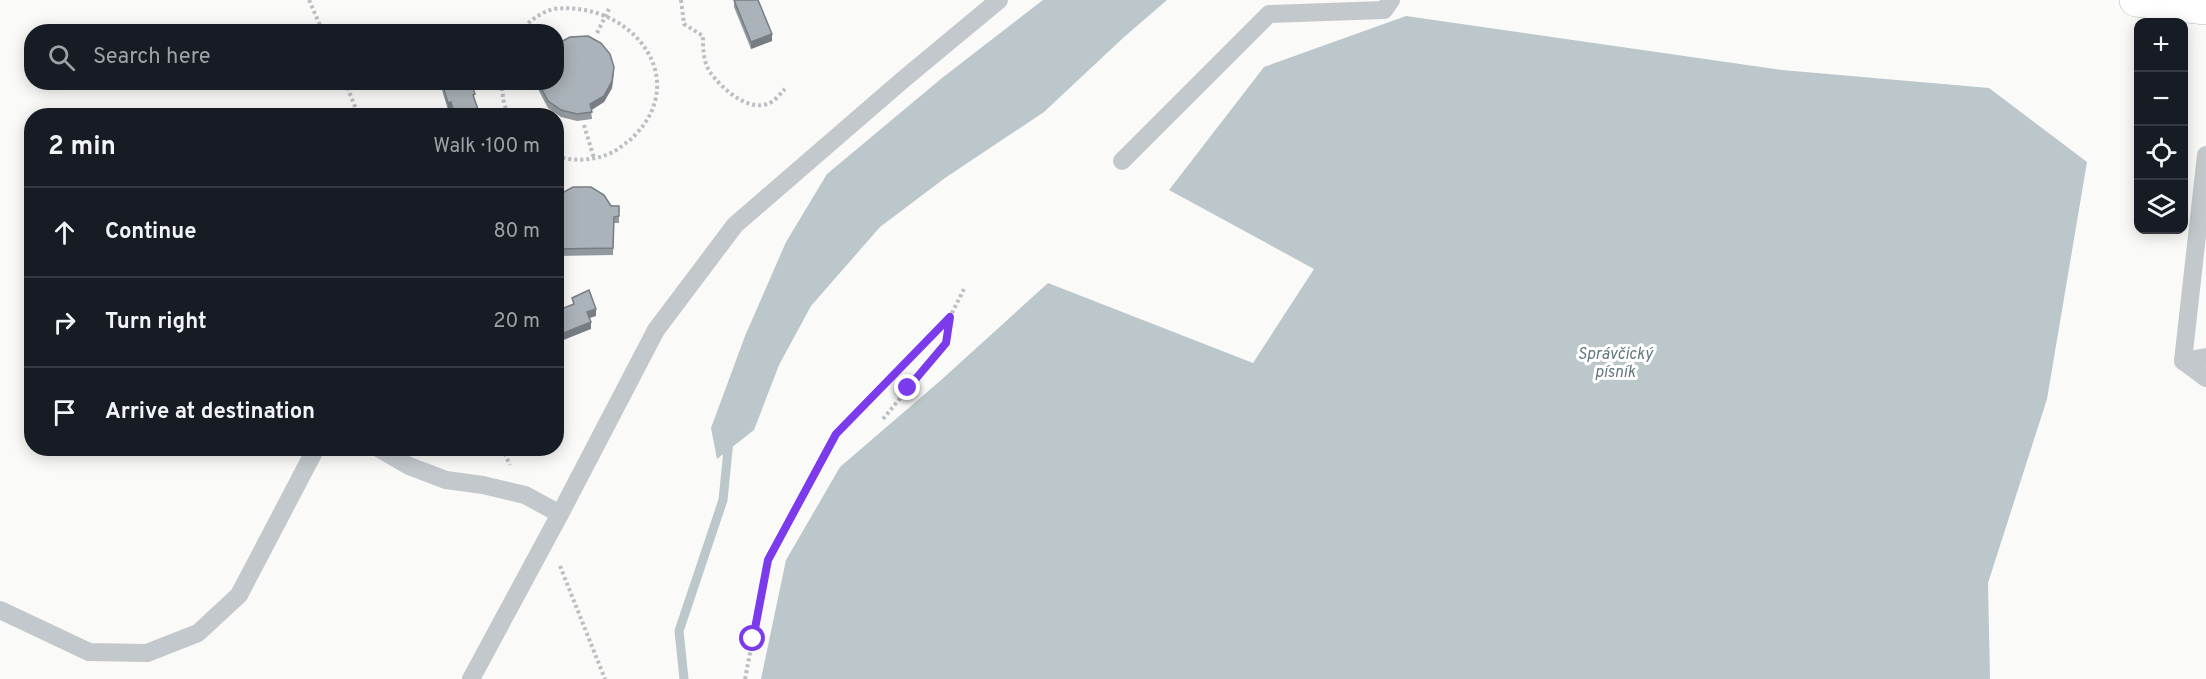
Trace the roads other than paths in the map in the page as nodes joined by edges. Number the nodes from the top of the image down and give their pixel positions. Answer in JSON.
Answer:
{"nodes":[{"id":1,"x":999,"y":0,"type":"edge"},
{"id":2,"x":1391,"y":0,"type":"edge"},
{"id":3,"x":2136,"y":0,"type":"edge"},
{"id":4,"x":2206,"y":8,"type":"edge"},
{"id":5,"x":2206,"y":155,"type":"edge"},
{"id":6,"x":1122,"y":161,"type":"dead end"},
{"id":7,"x":2206,"y":357,"type":"edge"},
{"id":8,"x":2183,"y":361,"type":"junction"},
{"id":9,"x":2206,"y":378,"type":"edge"},
{"id":10,"x":312,"y":456,"type":"edge"},
{"id":11,"x":392,"y":456,"type":"edge"},
{"id":12,"x":560,"y":514,"type":"junction"},
{"id":13,"x":0,"y":610,"type":"edge"},
{"id":14,"x":471,"y":679,"type":"edge"}],
"edges":[{"from":1,"to":12,"type":"lane"},
{"from":2,"to":6,"type":"lane"},
{"from":3,"to":4,"type":"street"},
{"from":5,"to":8,"type":"lane"},
{"from":7,"to":8,"type":"lane"},
{"from":8,"to":9,"type":"lane"},
{"from":10,"to":13,"type":"lane"},
{"from":11,"to":12,"type":"lane"},
{"from":12,"to":14,"type":"lane"}]}
